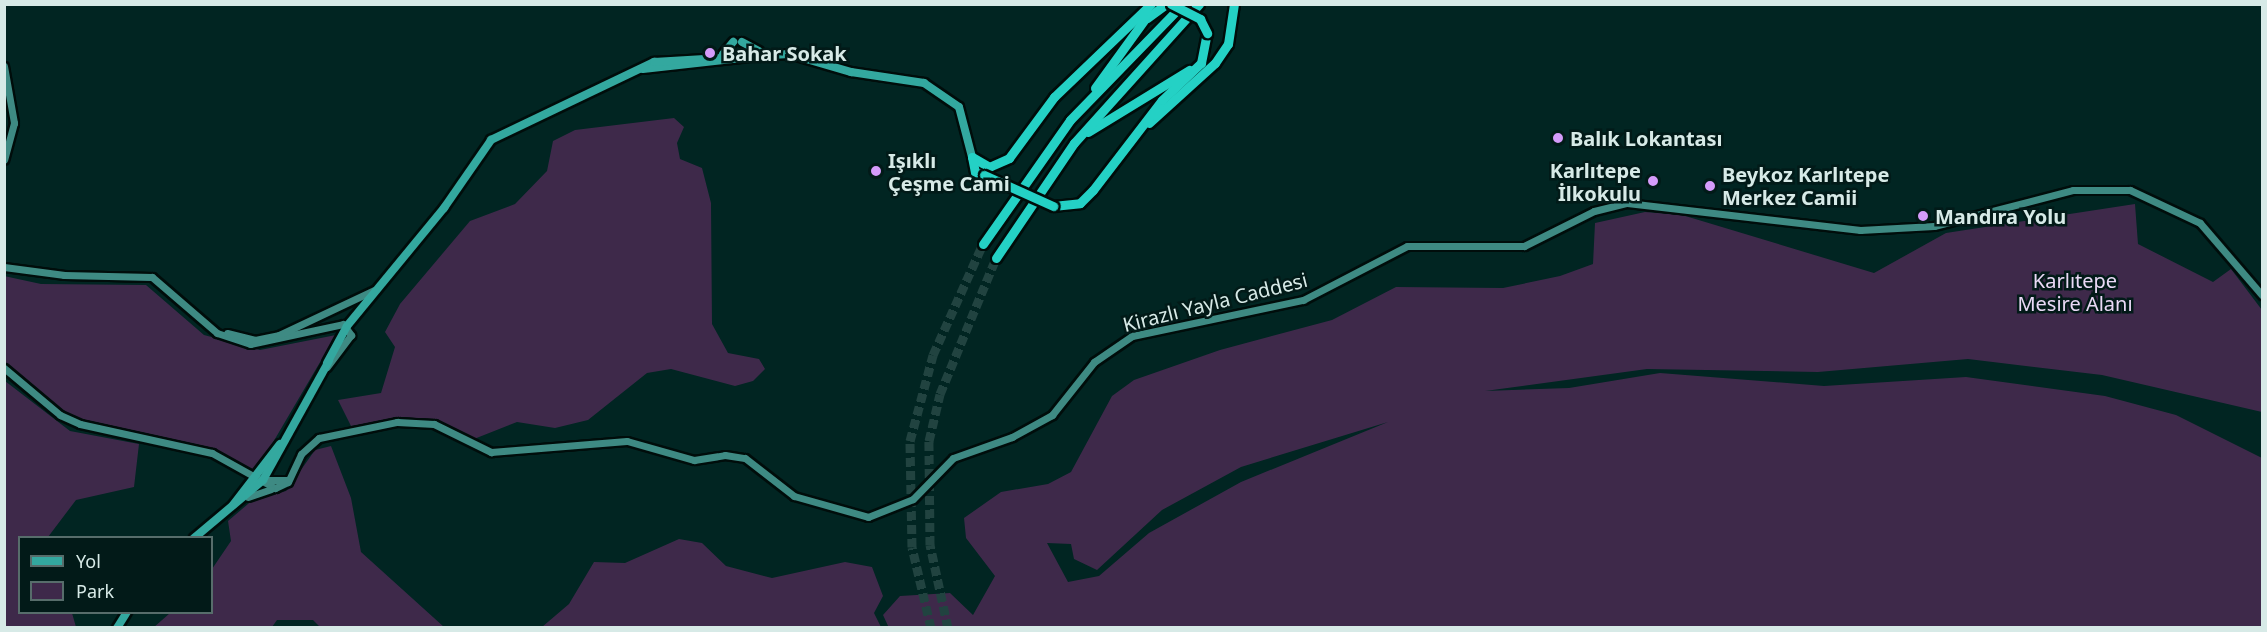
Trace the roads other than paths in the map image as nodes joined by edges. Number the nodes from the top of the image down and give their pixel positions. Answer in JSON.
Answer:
{"nodes":[{"id":1,"x":1166,"y":4,"type":"edge"},
{"id":2,"x":1171,"y":4,"type":"edge"},
{"id":3,"x":1183,"y":4,"type":"edge"},
{"id":4,"x":1199,"y":4,"type":"edge"},
{"id":5,"x":1234,"y":4,"type":"edge"},
{"id":6,"x":1152,"y":8,"type":"edge"},
{"id":7,"x":1145,"y":19,"type":"junction"},
{"id":8,"x":766,"y":53,"type":"junction"},
{"id":9,"x":722,"y":55,"type":"junction"},
{"id":10,"x":743,"y":56,"type":"junction"},
{"id":11,"x":1201,"y":63,"type":"junction"},
{"id":12,"x":4,"y":66,"type":"edge"},
{"id":13,"x":637,"y":69,"type":"junction"},
{"id":14,"x":1068,"y":83,"type":"junction"},
{"id":15,"x":1070,"y":120,"type":"junction"},
{"id":16,"x":1129,"y":141,"type":"junction"},
{"id":17,"x":1074,"y":143,"type":"junction"},
{"id":18,"x":972,"y":157,"type":"junction"},
{"id":19,"x":4,"y":160,"type":"edge"},
{"id":20,"x":983,"y":244,"type":"tunnel mouth"},
{"id":21,"x":996,"y":258,"type":"tunnel mouth"},
{"id":22,"x":4,"y":267,"type":"edge"},
{"id":23,"x":383,"y":282,"type":"junction"},
{"id":24,"x":2262,"y":296,"type":"edge"},
{"id":25,"x":207,"y":325,"type":"junction"},
{"id":26,"x":349,"y":328,"type":"junction"},
{"id":27,"x":4,"y":368,"type":"edge"},
{"id":28,"x":321,"y":372,"type":"junction"},
{"id":29,"x":285,"y":438,"type":"junction"},
{"id":30,"x":242,"y":470,"type":"junction"},
{"id":31,"x":270,"y":470,"type":"junction"},
{"id":32,"x":288,"y":479,"type":"junction"},
{"id":33,"x":260,"y":481,"type":"junction"},
{"id":34,"x":275,"y":488,"type":"junction"},
{"id":35,"x":247,"y":494,"type":"junction"},
{"id":36,"x":195,"y":536,"type":"edge"},
{"id":37,"x":126,"y":614,"type":"edge"},
{"id":38,"x":117,"y":627,"type":"edge"}],
"edges":[{"from":1,"to":6,"type":"highway"},
{"from":2,"to":11,"type":"highway","bridge":true},
{"from":3,"to":15,"type":"highway"},
{"from":4,"to":17,"type":"highway"},
{"from":5,"to":16,"type":"highway"},
{"from":6,"to":7,"type":"highway"},
{"from":6,"to":14,"type":"highway"},
{"from":7,"to":14,"type":"highway"},
{"from":7,"to":15,"type":"highway"},
{"from":8,"to":9,"type":"main road"},
{"from":8,"to":10,"type":"main road"},
{"from":8,"to":18,"type":"main road"},
{"from":9,"to":10,"type":"main road"},
{"from":9,"to":13,"type":"main road"},
{"from":10,"to":13,"type":"main road"},
{"from":11,"to":16,"type":"highway"},
{"from":11,"to":17,"type":"highway"},
{"from":12,"to":19,"type":"main road"},
{"from":13,"to":23,"type":"main road"},
{"from":14,"to":18,"type":"highway"},
{"from":15,"to":20,"type":"highway"},
{"from":16,"to":18,"type":"highway","bridge":true},
{"from":17,"to":21,"type":"highway"},
{"from":22,"to":25,"type":"main road"},
{"from":23,"to":25,"type":"main road"},
{"from":23,"to":26,"type":"main road"},
{"from":24,"to":32,"type":"main road","name":"Kirazlı Yayla Caddesi"},
{"from":25,"to":26,"type":"main road"},
{"from":26,"to":28,"type":"main road"},
{"from":26,"to":28,"type":"main road"},
{"from":27,"to":30,"type":"main road"},
{"from":28,"to":29,"type":"main road"},
{"from":29,"to":31,"type":"main road"},
{"from":29,"to":33,"type":"main road"},
{"from":30,"to":33,"type":"main road"},
{"from":30,"to":35,"type":"main road"},
{"from":31,"to":32,"type":"main road"},
{"from":31,"to":33,"type":"main road"},
{"from":32,"to":33,"type":"main road"},
{"from":32,"to":34,"type":"main road","name":"Kirazlı Yayla Caddesi"},
{"from":33,"to":34,"type":"main road"},
{"from":33,"to":35,"type":"main road"},
{"from":34,"to":35,"type":"main road","name":"Kirazlı Yayla Caddesi"},
{"from":35,"to":36,"type":"main road"},
{"from":37,"to":38,"type":"main road"}]}
